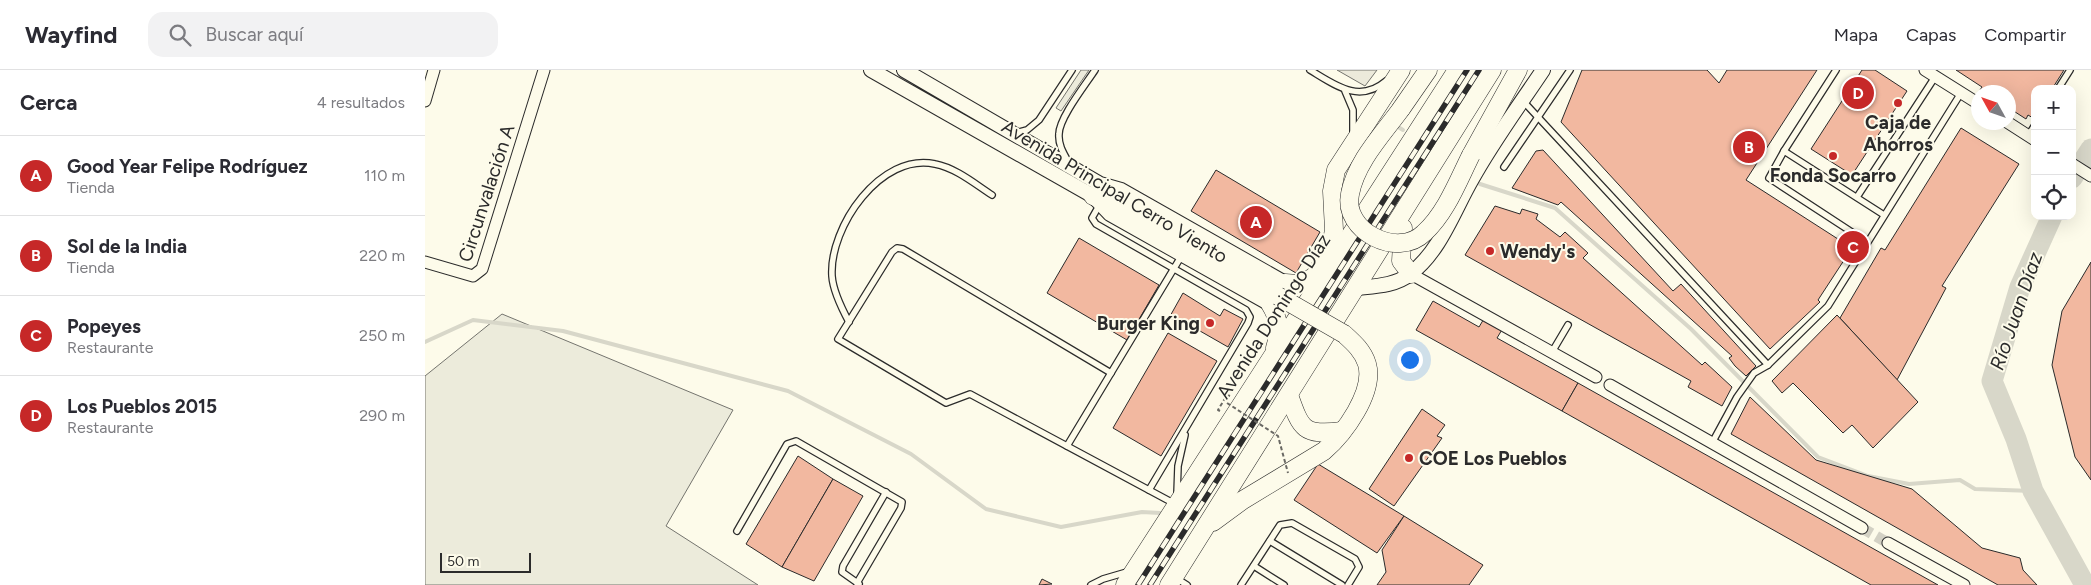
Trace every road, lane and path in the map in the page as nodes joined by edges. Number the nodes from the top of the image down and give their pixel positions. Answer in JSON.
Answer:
{"nodes":[{"id":1,"x":434,"y":70,"type":"edge"},
{"id":2,"x":544,"y":70,"type":"edge"},
{"id":3,"x":871,"y":70,"type":"edge"},
{"id":4,"x":904,"y":70,"type":"edge"},
{"id":5,"x":1072,"y":70,"type":"edge"},
{"id":6,"x":1095,"y":70,"type":"edge"},
{"id":7,"x":1311,"y":70,"type":"edge"},
{"id":8,"x":1400,"y":70,"type":"edge"},
{"id":9,"x":1428,"y":70,"type":"edge"},
{"id":10,"x":1457,"y":70,"type":"edge"},
{"id":11,"x":1493,"y":70,"type":"edge"},
{"id":12,"x":1518,"y":70,"type":"edge"},
{"id":13,"x":1543,"y":70,"type":"edge"},
{"id":14,"x":1570,"y":70,"type":"edge"},
{"id":15,"x":1836,"y":70,"type":"edge"},
{"id":16,"x":1925,"y":70,"type":"edge"},
{"id":17,"x":2070,"y":70,"type":"edge"},
{"id":18,"x":1935,"y":76,"type":"junction"},
{"id":19,"x":2061,"y":85,"type":"edge"},
{"id":20,"x":1345,"y":91,"type":"junction"},
{"id":21,"x":1961,"y":93,"type":"junction"},
{"id":22,"x":1971,"y":99,"type":"edge"},
{"id":23,"x":1522,"y":100,"type":"junction"},
{"id":24,"x":425,"y":101,"type":"edge"},
{"id":25,"x":1539,"y":118,"type":"junction"},
{"id":26,"x":2016,"y":128,"type":"edge"},
{"id":27,"x":1013,"y":134,"type":"junction"},
{"id":28,"x":2031,"y":138,"type":"edge"},
{"id":29,"x":1350,"y":146,"type":"junction"},
{"id":30,"x":1783,"y":151,"type":"junction"},
{"id":31,"x":1072,"y":167,"type":"junction"},
{"id":32,"x":1504,"y":167,"type":"dead end"},
{"id":33,"x":2076,"y":167,"type":"edge"},
{"id":34,"x":2091,"y":176,"type":"edge"},
{"id":35,"x":1416,"y":189,"type":"junction"},
{"id":36,"x":992,"y":195,"type":"dead end"},
{"id":37,"x":1098,"y":195,"type":"junction"},
{"id":38,"x":1857,"y":197,"type":"junction"},
{"id":39,"x":1884,"y":215,"type":"junction"},
{"id":40,"x":1867,"y":242,"type":"junction"},
{"id":41,"x":1183,"y":254,"type":"junction"},
{"id":42,"x":425,"y":262,"type":"edge"},
{"id":43,"x":1174,"y":269,"type":"junction"},
{"id":44,"x":1411,"y":274,"type":"junction"},
{"id":45,"x":1314,"y":277,"type":"junction"},
{"id":46,"x":1356,"y":288,"type":"junction"},
{"id":47,"x":1278,"y":294,"type":"junction"},
{"id":48,"x":849,"y":322,"type":"junction"},
{"id":49,"x":1568,"y":324,"type":"dead end"},
{"id":50,"x":1280,"y":333,"type":"junction"},
{"id":51,"x":1553,"y":352,"type":"junction"},
{"id":52,"x":1273,"y":357,"type":"junction"},
{"id":53,"x":1768,"y":365,"type":"junction"},
{"id":54,"x":1111,"y":373,"type":"junction"},
{"id":55,"x":1596,"y":377,"type":"dead end"},
{"id":56,"x":1610,"y":385,"type":"dead end"},
{"id":57,"x":1289,"y":395,"type":"junction"},
{"id":58,"x":1227,"y":402,"type":"dead end"},
{"id":59,"x":1187,"y":428,"type":"junction"},
{"id":60,"x":1342,"y":431,"type":"junction"},
{"id":61,"x":1712,"y":444,"type":"junction"},
{"id":62,"x":1067,"y":446,"type":"junction"},
{"id":63,"x":1288,"y":473,"type":"dead end"},
{"id":64,"x":1149,"y":490,"type":"junction"},
{"id":65,"x":886,"y":492,"type":"junction"},
{"id":66,"x":1177,"y":505,"type":"junction"},
{"id":67,"x":1205,"y":528,"type":"junction"},
{"id":68,"x":1862,"y":528,"type":"tunnel mouth"},
{"id":69,"x":737,"y":531,"type":"dead end"},
{"id":70,"x":1270,"y":541,"type":"junction"},
{"id":71,"x":1888,"y":543,"type":"tunnel mouth"},
{"id":72,"x":1254,"y":566,"type":"junction"},
{"id":73,"x":1134,"y":570,"type":"junction"},
{"id":74,"x":1177,"y":582,"type":"edge"},
{"id":75,"x":858,"y":584,"type":"edge"},
{"id":76,"x":1091,"y":585,"type":"edge"},
{"id":77,"x":1125,"y":585,"type":"edge"},
{"id":78,"x":1241,"y":585,"type":"edge"},
{"id":79,"x":1284,"y":585,"type":"edge"},
{"id":80,"x":1343,"y":585,"type":"edge"},
{"id":81,"x":1348,"y":585,"type":"edge"},
{"id":82,"x":1964,"y":585,"type":"edge"}],
"edges":[{"from":1,"to":24,"type":"street"},
{"from":2,"to":42,"type":"street","name":"Circunvalación A"},
{"from":3,"to":37,"type":"street","name":"Avenida Principal Cerro Viento"},
{"from":4,"to":27,"type":"street","name":"Avenida Principal Cerro Viento"},
{"from":5,"to":27,"type":"lane"},
{"from":6,"to":31,"type":"lane"},
{"from":7,"to":20,"type":"lane"},
{"from":8,"to":20,"type":"lane"},
{"from":8,"to":29,"type":"main road"},
{"from":9,"to":12,"type":"main road","bridge":true},
{"from":10,"to":52,"type":"main road","name":"Avenida Domingo Díaz"},
{"from":11,"to":35,"type":"main road"},
{"from":13,"to":23,"type":"street"},
{"from":14,"to":25,"type":"lane"},
{"from":15,"to":30,"type":"lane"},
{"from":16,"to":18,"type":"street"},
{"from":17,"to":19,"type":"lane"},
{"from":18,"to":21,"type":"street"},
{"from":18,"to":38,"type":"lane"},
{"from":20,"to":29,"type":"lane"},
{"from":21,"to":22,"type":"street"},
{"from":21,"to":39,"type":"lane"},
{"from":23,"to":25,"type":"lane"},
{"from":23,"to":44,"type":"street"},
{"from":25,"to":32,"type":"lane"},
{"from":25,"to":53,"type":"lane"},
{"from":26,"to":28,"type":"street"},
{"from":27,"to":31,"type":"street","name":"Avenida Principal Cerro Viento"},
{"from":29,"to":45,"type":"main road"},
{"from":30,"to":38,"type":"lane"},
{"from":30,"to":40,"type":"lane"},
{"from":31,"to":37,"type":"street","name":"Avenida Principal Cerro Viento"},
{"from":33,"to":34,"type":"street"},
{"from":35,"to":44,"type":"main road"},
{"from":35,"to":46,"type":"main road"},
{"from":36,"to":48,"type":"lane"},
{"from":37,"to":41,"type":"street","name":"Avenida Principal Cerro Viento"},
{"from":37,"to":43,"type":"lane"},
{"from":37,"to":47,"type":"main road"},
{"from":37,"to":47,"type":"street","name":"Avenida Principal Cerro Viento"},
{"from":38,"to":39,"type":"lane"},
{"from":39,"to":40,"type":"lane"},
{"from":40,"to":53,"type":"lane"},
{"from":41,"to":43,"type":"lane"},
{"from":41,"to":47,"type":"street","name":"Avenida Principal Cerro Viento"},
{"from":43,"to":54,"type":"lane"},
{"from":43,"to":59,"type":"lane"},
{"from":44,"to":46,"type":"street"},
{"from":44,"to":51,"type":"street"},
{"from":45,"to":47,"type":"main road"},
{"from":45,"to":50,"type":"main road"},
{"from":46,"to":57,"type":"main road"},
{"from":47,"to":50,"type":"main road"},
{"from":47,"to":60,"type":"main road","bridge":true},
{"from":48,"to":54,"type":"lane"},
{"from":48,"to":62,"type":"lane"},
{"from":49,"to":51,"type":"lane"},
{"from":50,"to":52,"type":"main road"},
{"from":51,"to":55,"type":"street"},
{"from":52,"to":66,"type":"main road","name":"Avenida Domingo Díaz"},
{"from":53,"to":61,"type":"lane"},
{"from":54,"to":62,"type":"lane"},
{"from":56,"to":61,"type":"street"},
{"from":57,"to":60,"type":"main road"},
{"from":57,"to":67,"type":"main road"},
{"from":58,"to":63,"type":"path","bridge":true},
{"from":59,"to":64,"type":"lane"},
{"from":59,"to":66,"type":"lane"},
{"from":60,"to":67,"type":"main road"},
{"from":61,"to":68,"type":"street"},
{"from":62,"to":64,"type":"lane"},
{"from":64,"to":66,"type":"lane"},
{"from":65,"to":69,"type":"lane"},
{"from":65,"to":75,"type":"lane"},
{"from":65,"to":75,"type":"lane"},
{"from":66,"to":73,"type":"main road","name":"Avenida Domingo Díaz"},
{"from":67,"to":74,"type":"main road"},
{"from":70,"to":72,"type":"lane"},
{"from":70,"to":80,"type":"lane"},
{"from":70,"to":81,"type":"lane"},
{"from":71,"to":82,"type":"street"},
{"from":72,"to":78,"type":"lane"},
{"from":72,"to":79,"type":"lane"},
{"from":73,"to":76,"type":"lane"},
{"from":73,"to":77,"type":"main road","name":"Avenida Domingo Díaz"}]}
